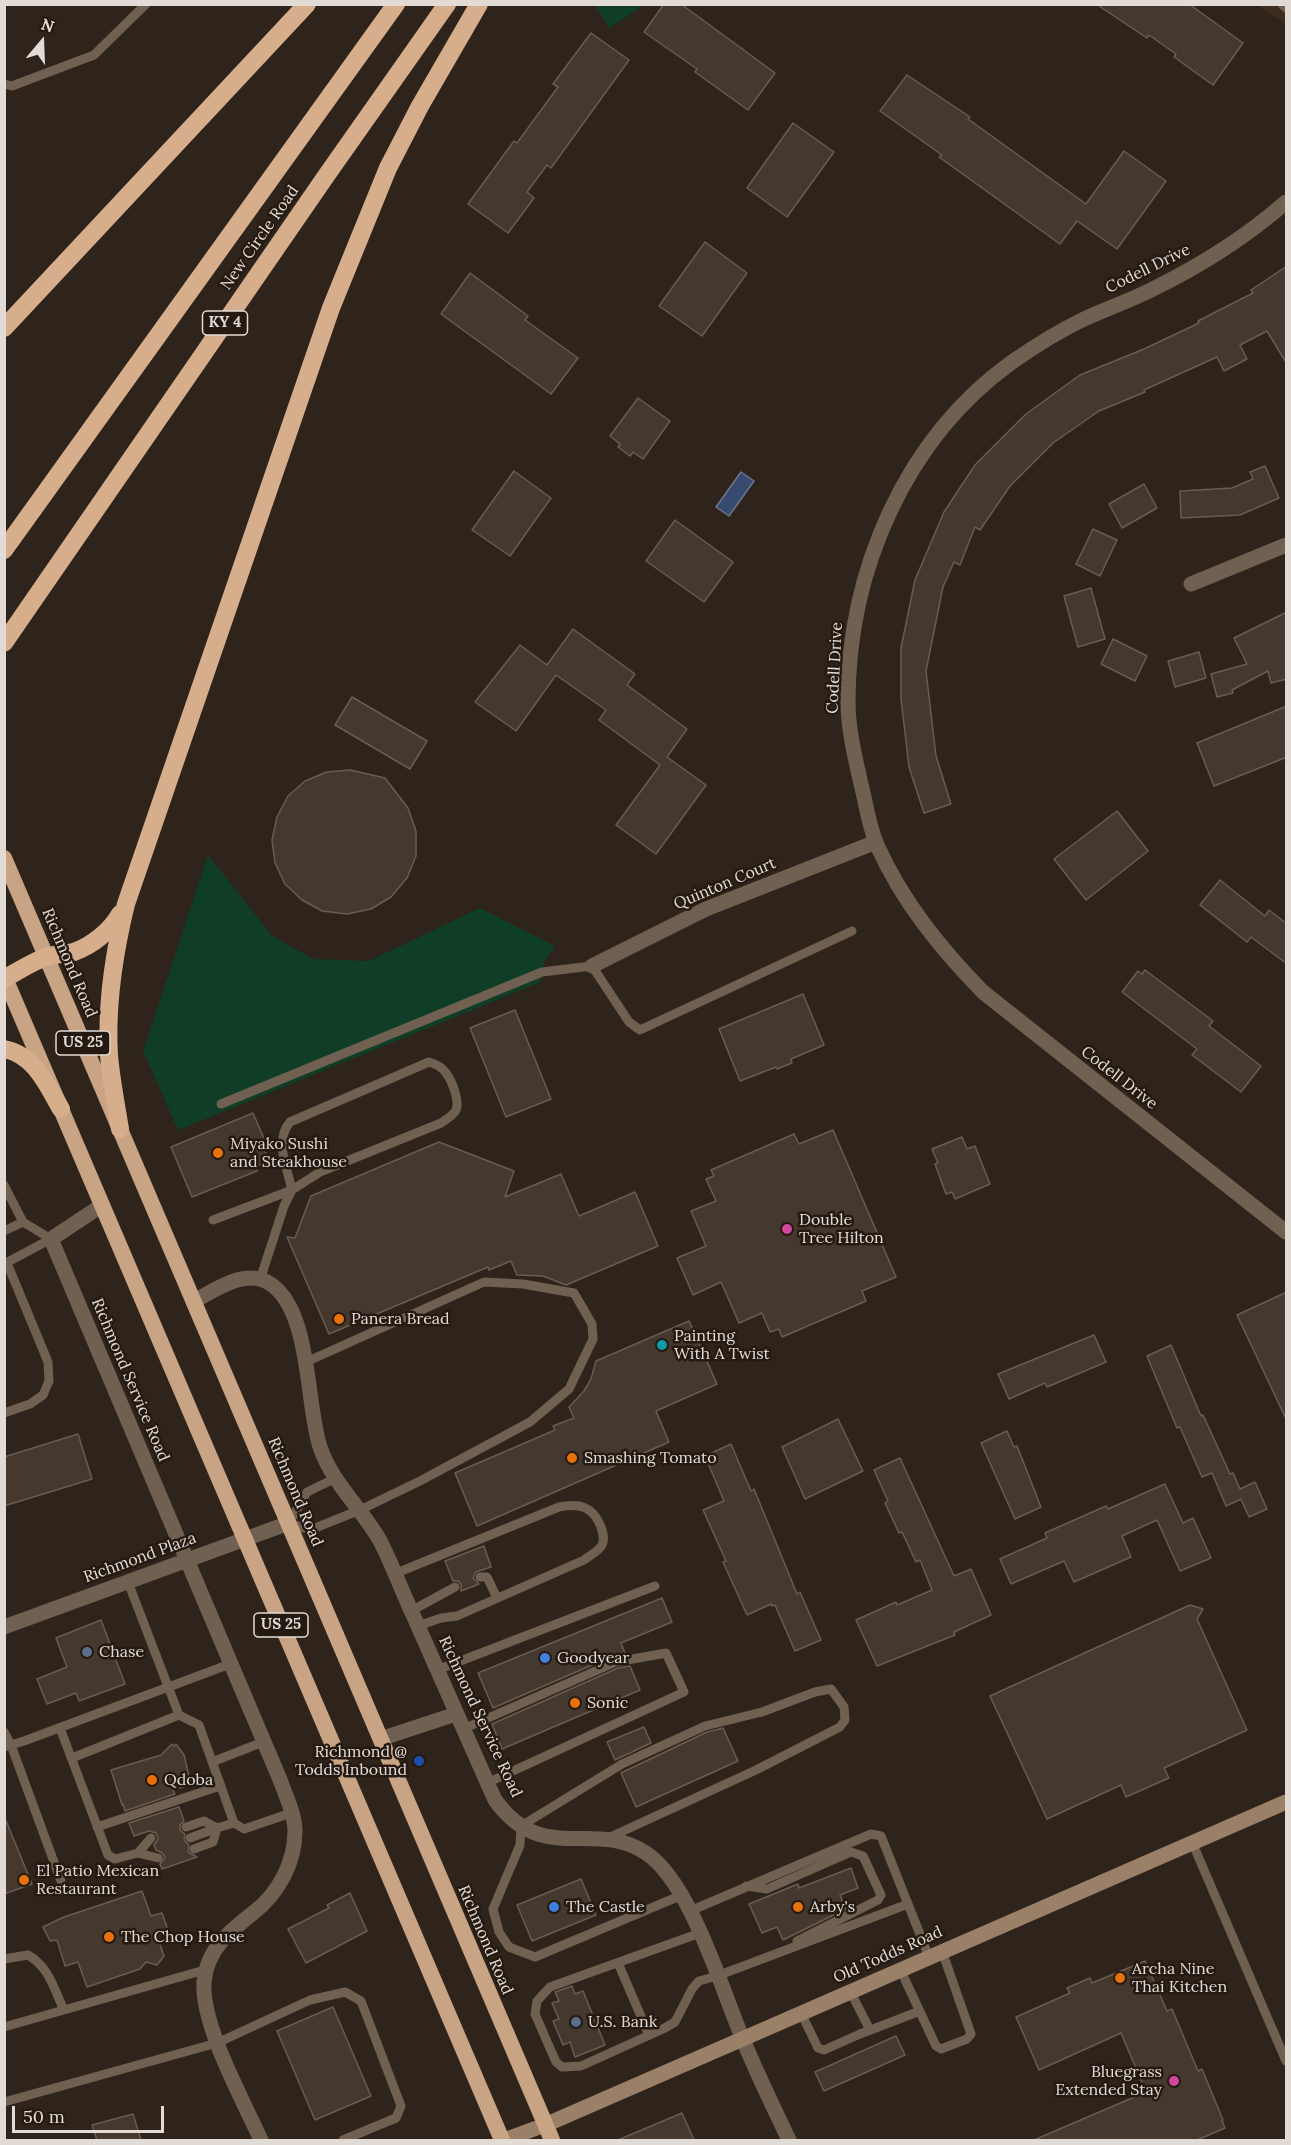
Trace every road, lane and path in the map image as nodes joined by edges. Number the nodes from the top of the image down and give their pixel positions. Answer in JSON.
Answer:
{"nodes":[{"id":1,"x":146,"y":4,"type":"edge"},
{"id":2,"x":307,"y":4,"type":"edge"},
{"id":3,"x":396,"y":4,"type":"edge"},
{"id":4,"x":447,"y":4,"type":"edge"},
{"id":5,"x":479,"y":4,"type":"edge"},
{"id":6,"x":1282,"y":4,"type":"edge"},
{"id":7,"x":1287,"y":8,"type":"edge"},
{"id":8,"x":4,"y":84,"type":"edge"},
{"id":9,"x":1287,"y":202,"type":"edge"},
{"id":10,"x":7,"y":325,"type":"edge"},
{"id":11,"x":1287,"y":545,"type":"edge"},
{"id":12,"x":4,"y":550,"type":"edge"},
{"id":13,"x":1191,"y":584,"type":"dead end"},
{"id":14,"x":4,"y":643,"type":"edge"},
{"id":15,"x":876,"y":842,"type":"junction"},
{"id":16,"x":4,"y":858,"type":"edge"},
{"id":17,"x":126,"y":904,"type":"junction"},
{"id":18,"x":852,"y":931,"type":"dead end"},
{"id":19,"x":46,"y":957,"type":"junction"},
{"id":20,"x":592,"y":966,"type":"junction"},
{"id":21,"x":5,"y":978,"type":"edge"},
{"id":22,"x":4,"y":1050,"type":"edge"},
{"id":23,"x":221,"y":1104,"type":"dead end"},
{"id":24,"x":62,"y":1109,"type":"junction"},
{"id":25,"x":120,"y":1129,"type":"junction"},
{"id":26,"x":4,"y":1185,"type":"edge"},
{"id":27,"x":292,"y":1190,"type":"junction"},
{"id":28,"x":102,"y":1206,"type":"junction"},
{"id":29,"x":213,"y":1220,"type":"dead end"},
{"id":30,"x":23,"y":1222,"type":"junction"},
{"id":31,"x":4,"y":1231,"type":"edge"},
{"id":32,"x":1287,"y":1232,"type":"edge"},
{"id":33,"x":51,"y":1239,"type":"junction"},
{"id":34,"x":6,"y":1263,"type":"edge"},
{"id":35,"x":260,"y":1280,"type":"junction"},
{"id":36,"x":193,"y":1302,"type":"junction"},
{"id":37,"x":306,"y":1362,"type":"junction"},
{"id":38,"x":4,"y":1413,"type":"edge"},
{"id":39,"x":336,"y":1478,"type":"junction"},
{"id":40,"x":360,"y":1510,"type":"junction"},
{"id":41,"x":289,"y":1523,"type":"junction"},
{"id":42,"x":245,"y":1539,"type":"junction"},
{"id":43,"x":186,"y":1561,"type":"junction"},
{"id":44,"x":394,"y":1574,"type":"junction"},
{"id":45,"x":480,"y":1576,"type":"dead end"},
{"id":46,"x":128,"y":1582,"type":"junction"},
{"id":47,"x":655,"y":1586,"type":"dead end"},
{"id":48,"x":455,"y":1587,"type":"dead end"},
{"id":49,"x":497,"y":1598,"type":"junction"},
{"id":50,"x":411,"y":1611,"type":"junction"},
{"id":51,"x":418,"y":1626,"type":"junction"},
{"id":52,"x":4,"y":1627,"type":"edge"},
{"id":53,"x":230,"y":1664,"type":"junction"},
{"id":54,"x":437,"y":1670,"type":"junction"},
{"id":55,"x":170,"y":1686,"type":"junction"},
{"id":56,"x":456,"y":1714,"type":"junction"},
{"id":57,"x":179,"y":1715,"type":"junction"},
{"id":58,"x":60,"y":1728,"type":"junction"},
{"id":59,"x":463,"y":1729,"type":"junction"},
{"id":60,"x":4,"y":1732,"type":"edge"},
{"id":61,"x":380,"y":1739,"type":"junction"},
{"id":62,"x":263,"y":1742,"type":"junction"},
{"id":63,"x":8,"y":1746,"type":"edge"},
{"id":64,"x":72,"y":1758,"type":"junction"},
{"id":65,"x":212,"y":1762,"type":"junction"},
{"id":66,"x":487,"y":1783,"type":"junction"},
{"id":67,"x":220,"y":1786,"type":"junction"},
{"id":68,"x":1287,"y":1802,"type":"edge"},
{"id":69,"x":291,"y":1813,"type":"junction"},
{"id":70,"x":234,"y":1823,"type":"junction"},
{"id":71,"x":521,"y":1826,"type":"junction"},
{"id":72,"x":97,"y":1827,"type":"junction"},
{"id":73,"x":186,"y":1827,"type":"dead end"},
{"id":74,"x":217,"y":1828,"type":"junction"},
{"id":75,"x":151,"y":1838,"type":"dead end"},
{"id":76,"x":190,"y":1838,"type":"dead end"},
{"id":77,"x":606,"y":1839,"type":"junction"},
{"id":78,"x":1192,"y":1842,"type":"junction"},
{"id":79,"x":155,"y":1848,"type":"dead end"},
{"id":80,"x":194,"y":1849,"type":"dead end"},
{"id":81,"x":138,"y":1853,"type":"junction"},
{"id":82,"x":158,"y":1858,"type":"dead end"},
{"id":83,"x":61,"y":1881,"type":"dead end"},
{"id":84,"x":746,"y":1887,"type":"junction"},
{"id":85,"x":682,"y":1895,"type":"junction"},
{"id":86,"x":908,"y":1904,"type":"junction"},
{"id":87,"x":690,"y":1911,"type":"junction"},
{"id":88,"x":700,"y":1933,"type":"junction"},
{"id":89,"x":785,"y":1950,"type":"junction"},
{"id":90,"x":936,"y":1954,"type":"junction"},
{"id":91,"x":4,"y":1959,"type":"edge"},
{"id":92,"x":618,"y":1963,"type":"junction"},
{"id":93,"x":208,"y":1969,"type":"junction"},
{"id":94,"x":900,"y":1969,"type":"junction"},
{"id":95,"x":717,"y":1976,"type":"junction"},
{"id":96,"x":850,"y":1991,"type":"junction"},
{"id":97,"x":64,"y":2010,"type":"junction"},
{"id":98,"x":920,"y":2011,"type":"junction"},
{"id":99,"x":801,"y":2013,"type":"junction"},
{"id":100,"x":4,"y":2027,"type":"edge"},
{"id":101,"x":870,"y":2030,"type":"junction"},
{"id":102,"x":650,"y":2035,"type":"junction"},
{"id":103,"x":742,"y":2039,"type":"junction"},
{"id":104,"x":218,"y":2043,"type":"junction"},
{"id":105,"x":1287,"y":2061,"type":"edge"},
{"id":106,"x":4,"y":2102,"type":"edge"},
{"id":107,"x":548,"y":2133,"type":"edge"},
{"id":108,"x":261,"y":2140,"type":"edge"},
{"id":109,"x":343,"y":2140,"type":"edge"},
{"id":110,"x":503,"y":2140,"type":"edge"},
{"id":111,"x":789,"y":2140,"type":"edge"}],
"edges":[{"from":1,"to":8,"type":"lane"},
{"from":2,"to":10,"type":"highway"},
{"from":3,"to":12,"type":"highway","name":"New Circle Road","number":"KY 4"},
{"from":4,"to":14,"type":"highway","name":"New Circle Road","number":"KY 4"},
{"from":5,"to":17,"type":"highway"},
{"from":6,"to":7,"type":"lane"},
{"from":9,"to":15,"type":"street","name":"Codell Drive"},
{"from":11,"to":13,"type":"street"},
{"from":15,"to":20,"type":"street","name":"Quinton Court"},
{"from":15,"to":32,"type":"street","name":"Codell Drive"},
{"from":16,"to":19,"type":"highway","name":"Richmond Road","number":"US 25"},
{"from":17,"to":19,"type":"highway"},
{"from":17,"to":25,"type":"highway"},
{"from":18,"to":20,"type":"lane"},
{"from":19,"to":21,"type":"highway"},
{"from":19,"to":25,"type":"highway","name":"Richmond Road","number":"US 25"},
{"from":20,"to":23,"type":"lane"},
{"from":21,"to":24,"type":"highway","number":"US 25"},
{"from":22,"to":24,"type":"highway"},
{"from":24,"to":28,"type":"highway","number":"US 25"},
{"from":25,"to":36,"type":"highway","name":"Richmond Road","number":"US 25"},
{"from":26,"to":30,"type":"lane"},
{"from":27,"to":27,"type":"lane"},
{"from":27,"to":29,"type":"lane"},
{"from":27,"to":35,"type":"lane"},
{"from":28,"to":33,"type":"street"},
{"from":28,"to":42,"type":"highway","number":"US 25"},
{"from":30,"to":31,"type":"lane"},
{"from":30,"to":33,"type":"lane"},
{"from":33,"to":34,"type":"lane"},
{"from":33,"to":43,"type":"street","name":"Richmond Service Road"},
{"from":34,"to":38,"type":"lane"},
{"from":35,"to":36,"type":"street"},
{"from":35,"to":37,"type":"street","name":"Richmond Service Road"},
{"from":36,"to":41,"type":"highway","name":"Richmond Road","number":"US 25"},
{"from":37,"to":39,"type":"street","name":"Richmond Service Road"},
{"from":37,"to":40,"type":"lane"},
{"from":39,"to":40,"type":"street","name":"Richmond Service Road"},
{"from":39,"to":41,"type":"lane"},
{"from":40,"to":41,"type":"lane"},
{"from":40,"to":44,"type":"street","name":"Richmond Service Road"},
{"from":41,"to":42,"type":"street","name":"Richmond Plaza"},
{"from":41,"to":61,"type":"highway","name":"Richmond Road","number":"US 25"},
{"from":42,"to":43,"type":"street","name":"Richmond Plaza"},
{"from":42,"to":110,"type":"highway","number":"US 25"},
{"from":43,"to":46,"type":"street","name":"Richmond Plaza"},
{"from":43,"to":53,"type":"street","name":"Richmond Service Road"},
{"from":44,"to":49,"type":"lane"},
{"from":44,"to":50,"type":"street","name":"Richmond Service Road"},
{"from":45,"to":49,"type":"lane"},
{"from":46,"to":52,"type":"street","name":"Richmond Plaza"},
{"from":46,"to":55,"type":"lane"},
{"from":47,"to":54,"type":"lane"},
{"from":48,"to":50,"type":"lane"},
{"from":49,"to":51,"type":"lane"},
{"from":50,"to":51,"type":"street","name":"Richmond Service Road"},
{"from":51,"to":54,"type":"street","name":"Richmond Service Road"},
{"from":53,"to":55,"type":"lane"},
{"from":53,"to":62,"type":"street","name":"Richmond Service Road"},
{"from":54,"to":56,"type":"street","name":"Richmond Service Road"},
{"from":55,"to":57,"type":"lane"},
{"from":55,"to":58,"type":"lane"},
{"from":56,"to":59,"type":"street","name":"Richmond Service Road"},
{"from":56,"to":61,"type":"street"},
{"from":57,"to":64,"type":"lane"},
{"from":57,"to":65,"type":"lane"},
{"from":58,"to":63,"type":"lane"},
{"from":58,"to":64,"type":"lane"},
{"from":59,"to":66,"type":"street","name":"Richmond Service Road"},
{"from":59,"to":66,"type":"lane"},
{"from":60,"to":63,"type":"lane"},
{"from":61,"to":107,"type":"highway","name":"Richmond Road","number":"US 25"},
{"from":62,"to":65,"type":"lane"},
{"from":62,"to":69,"type":"street","name":"Richmond Service Road"},
{"from":63,"to":83,"type":"lane"},
{"from":64,"to":72,"type":"lane"},
{"from":65,"to":67,"type":"lane"},
{"from":66,"to":71,"type":"street","name":"Richmond Service Road"},
{"from":67,"to":70,"type":"lane"},
{"from":67,"to":72,"type":"lane"},
{"from":68,"to":78,"type":"main road","name":"Old Todds Road"},
{"from":69,"to":70,"type":"lane"},
{"from":69,"to":93,"type":"street","name":"Richmond Service Road"},
{"from":70,"to":74,"type":"lane"},
{"from":71,"to":77,"type":"street","name":"Richmond Service Road"},
{"from":71,"to":77,"type":"lane"},
{"from":71,"to":85,"type":"lane"},
{"from":72,"to":81,"type":"lane"},
{"from":73,"to":74,"type":"lane"},
{"from":74,"to":76,"type":"lane"},
{"from":74,"to":80,"type":"lane"},
{"from":75,"to":81,"type":"lane"},
{"from":77,"to":85,"type":"street","name":"Richmond Service Road"},
{"from":78,"to":90,"type":"main road","name":"Old Todds Road"},
{"from":78,"to":105,"type":"lane"},
{"from":79,"to":81,"type":"lane"},
{"from":81,"to":82,"type":"lane"},
{"from":84,"to":86,"type":"lane"},
{"from":84,"to":87,"type":"lane"},
{"from":84,"to":89,"type":"lane"},
{"from":85,"to":87,"type":"street","name":"Richmond Service Road"},
{"from":86,"to":89,"type":"lane"},
{"from":86,"to":90,"type":"lane"},
{"from":87,"to":88,"type":"street","name":"Richmond Service Road"},
{"from":88,"to":92,"type":"lane"},
{"from":88,"to":95,"type":"street","name":"Richmond Service Road"},
{"from":89,"to":95,"type":"lane"},
{"from":90,"to":94,"type":"main road","name":"Old Todds Road"},
{"from":90,"to":98,"type":"lane"},
{"from":91,"to":97,"type":"lane"},
{"from":92,"to":102,"type":"lane"},
{"from":92,"to":102,"type":"lane"},
{"from":93,"to":97,"type":"lane"},
{"from":93,"to":104,"type":"street","name":"Richmond Service Road"},
{"from":94,"to":96,"type":"main road","name":"Old Todds Road"},
{"from":94,"to":98,"type":"lane"},
{"from":95,"to":102,"type":"lane"},
{"from":95,"to":103,"type":"street","name":"Richmond Service Road"},
{"from":96,"to":99,"type":"main road","name":"Old Todds Road"},
{"from":96,"to":101,"type":"lane"},
{"from":97,"to":100,"type":"lane"},
{"from":98,"to":101,"type":"lane"},
{"from":99,"to":101,"type":"lane"},
{"from":99,"to":103,"type":"main road","name":"Old Todds Road"},
{"from":103,"to":107,"type":"main road","name":"Old Todds Road"},
{"from":103,"to":111,"type":"street","name":"Richmond Service Road"},
{"from":104,"to":106,"type":"lane"},
{"from":104,"to":108,"type":"street","name":"Richmond Service Road"},
{"from":104,"to":109,"type":"lane"},
{"from":107,"to":110,"type":"main road","name":"Old Todds Road"}]}
